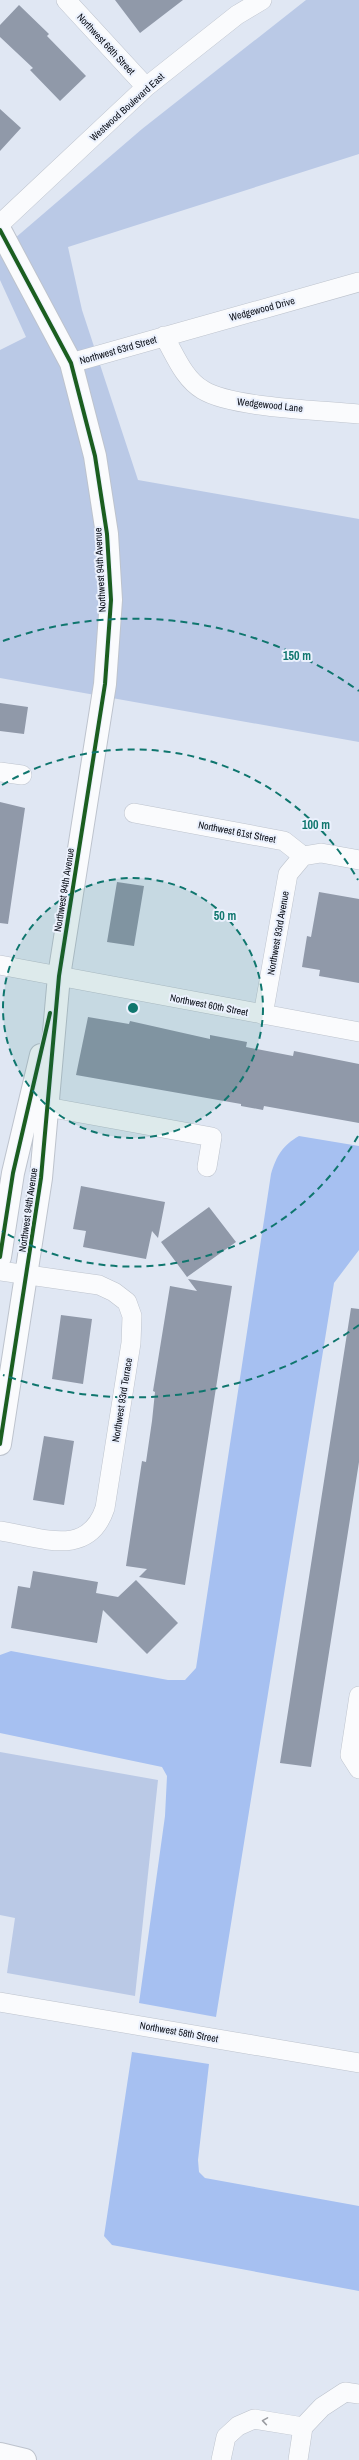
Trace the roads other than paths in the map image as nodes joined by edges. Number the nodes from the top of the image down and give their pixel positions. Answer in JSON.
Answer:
{"nodes":[{"id":1,"x":66,"y":0,"type":"edge"},
{"id":2,"x":262,"y":0,"type":"edge"},
{"id":3,"x":146,"y":87,"type":"junction"},
{"id":4,"x":0,"y":224,"type":"edge"},
{"id":5,"x":0,"y":230,"type":"edge"},
{"id":6,"x":359,"y":282,"type":"edge"},
{"id":7,"x":164,"y":336,"type":"junction"},
{"id":8,"x":71,"y":363,"type":"junction"},
{"id":9,"x":359,"y":414,"type":"edge"},
{"id":10,"x":0,"y":772,"type":"edge"},
{"id":11,"x":22,"y":775,"type":"dead end"},
{"id":12,"x":134,"y":813,"type":"dead end"},
{"id":13,"x":303,"y":856,"type":"junction"},
{"id":14,"x":359,"y":860,"type":"edge"},
{"id":15,"x":0,"y":966,"type":"edge"},
{"id":16,"x":59,"y":976,"type":"junction"},
{"id":17,"x":263,"y":1015,"type":"junction"},
{"id":18,"x":359,"y":1032,"type":"edge"},
{"id":19,"x":47,"y":1107,"type":"junction"},
{"id":20,"x":207,"y":1167,"type":"dead end"},
{"id":21,"x":0,"y":1257,"type":"edge"},
{"id":22,"x":0,"y":1271,"type":"edge"},
{"id":23,"x":26,"y":1275,"type":"junction"},
{"id":24,"x":0,"y":1444,"type":"edge"},
{"id":25,"x":0,"y":1531,"type":"edge"},
{"id":26,"x":359,"y":1696,"type":"edge"},
{"id":27,"x":358,"y":1768,"type":"edge"},
{"id":28,"x":0,"y":2002,"type":"edge"},
{"id":29,"x":359,"y":2063,"type":"edge"},
{"id":30,"x":359,"y":2394,"type":"edge"},
{"id":31,"x":304,"y":2427,"type":"junction"},
{"id":32,"x":222,"y":2460,"type":"edge"},
{"id":33,"x":298,"y":2460,"type":"edge"}],
"edges":[{"from":1,"to":3,"type":"street","name":"Northwest 66th Street"},
{"from":2,"to":3,"type":"street","name":"Westwood Boulevard East"},
{"from":3,"to":4,"type":"street","name":"Westwood Boulevard East"},
{"from":5,"to":8,"type":"street","name":"Northwest 94th Avenue"},
{"from":6,"to":7,"type":"street","name":"Wedgewood Drive"},
{"from":7,"to":8,"type":"street","name":"Northwest 63rd Street"},
{"from":7,"to":9,"type":"street","name":"Wedgewood Lane"},
{"from":8,"to":16,"type":"street","name":"Northwest 94th Avenue"},
{"from":10,"to":11,"type":"street"},
{"from":12,"to":13,"type":"street","name":"Northwest 61st Street"},
{"from":13,"to":14,"type":"street"},
{"from":13,"to":17,"type":"street","name":"Northwest 93rd Avenue"},
{"from":15,"to":16,"type":"street","name":"Northwest 60th Street"},
{"from":16,"to":17,"type":"street","name":"Northwest 60th Street"},
{"from":16,"to":19,"type":"street","name":"Northwest 94th Avenue"},
{"from":16,"to":21,"type":"street","name":"Northwest 94th Avenue"},
{"from":17,"to":18,"type":"street","name":"Northwest 60th Street"},
{"from":19,"to":20,"type":"street"},
{"from":19,"to":23,"type":"street","name":"Northwest 94th Avenue"},
{"from":22,"to":23,"type":"street","name":"Northwest 93rd Terrace"},
{"from":23,"to":24,"type":"street","name":"Northwest 94th Avenue"},
{"from":23,"to":25,"type":"street","name":"Northwest 93rd Terrace"},
{"from":26,"to":27,"type":"street"},
{"from":28,"to":29,"type":"street","name":"Northwest 58th Street"},
{"from":30,"to":31,"type":"street"},
{"from":31,"to":32,"type":"street","one_way":true},
{"from":31,"to":33,"type":"street"}]}
